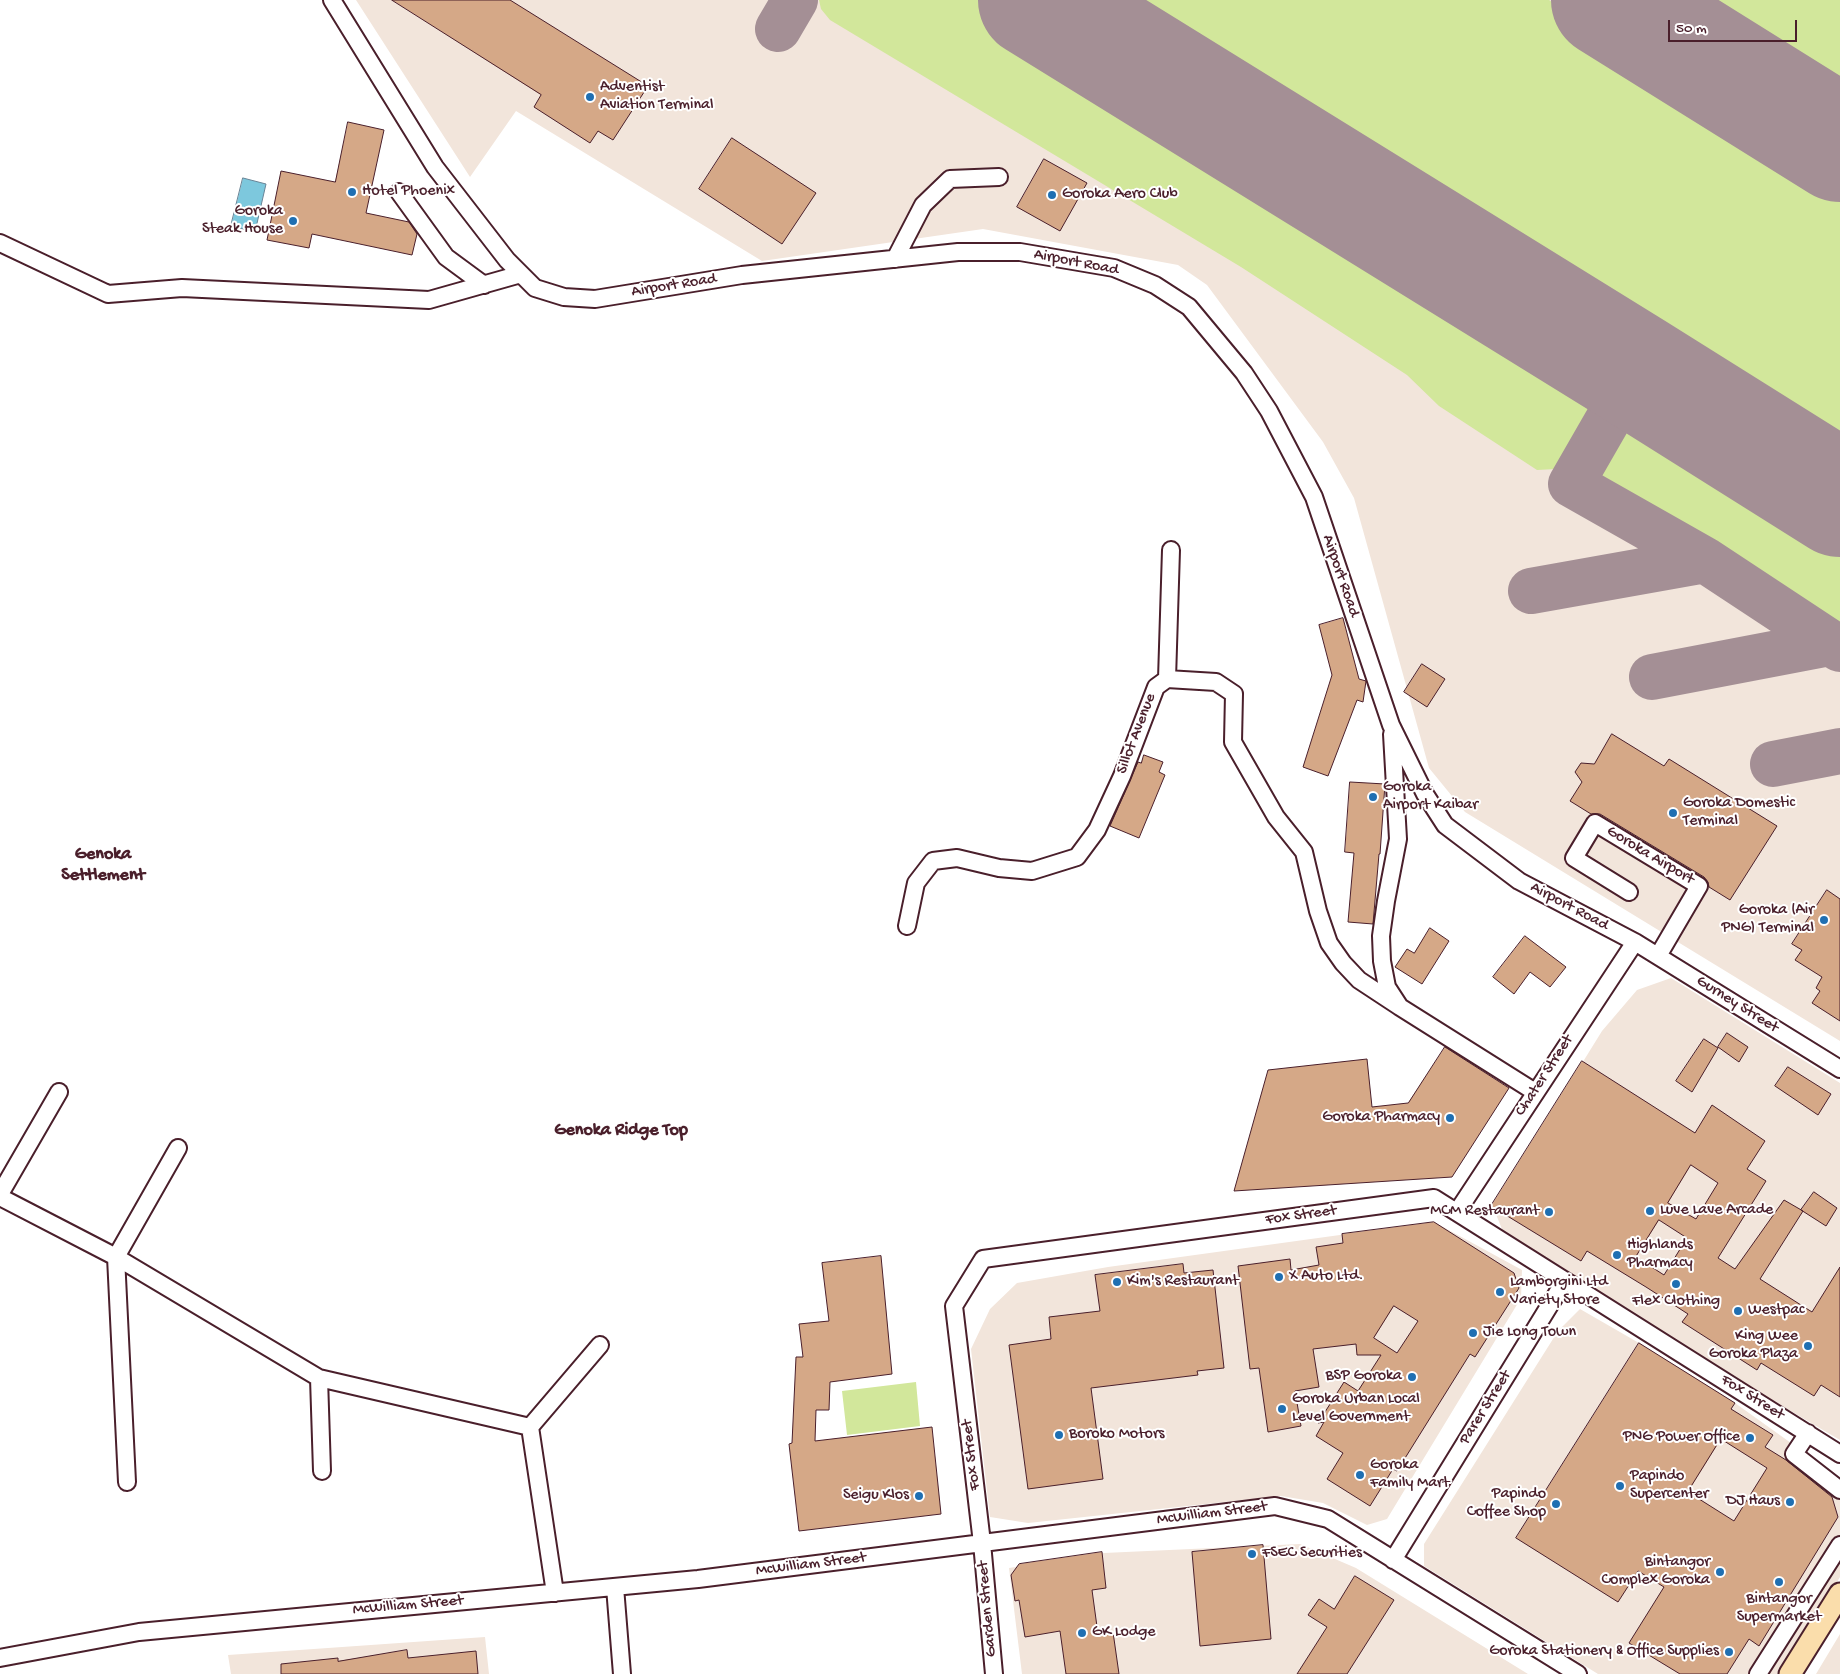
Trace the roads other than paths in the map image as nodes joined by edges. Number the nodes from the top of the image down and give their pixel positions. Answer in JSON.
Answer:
{"nodes":[{"id":1,"x":332,"y":0,"type":"edge"},
{"id":2,"x":999,"y":177,"type":"dead end"},
{"id":3,"x":399,"y":192,"type":"dead end"},
{"id":4,"x":0,"y":243,"type":"edge"},
{"id":5,"x":894,"y":259,"type":"junction"},
{"id":6,"x":521,"y":274,"type":"junction"},
{"id":7,"x":484,"y":285,"type":"junction"},
{"id":8,"x":1171,"y":550,"type":"dead end"},
{"id":9,"x":1167,"y":679,"type":"junction"},
{"id":10,"x":1391,"y":725,"type":"junction"},
{"id":11,"x":1629,"y":892,"type":"dead end"},
{"id":12,"x":907,"y":926,"type":"dead end"},
{"id":13,"x":1634,"y":942,"type":"junction"},
{"id":14,"x":1658,"y":956,"type":"junction"},
{"id":15,"x":1400,"y":1007,"type":"junction"},
{"id":16,"x":1840,"y":1068,"type":"edge"},
{"id":17,"x":59,"y":1092,"type":"dead end"},
{"id":18,"x":1535,"y":1092,"type":"junction"},
{"id":19,"x":178,"y":1148,"type":"dead end"},
{"id":20,"x":0,"y":1196,"type":"edge"},
{"id":21,"x":1457,"y":1212,"type":"junction"},
{"id":22,"x":116,"y":1257,"type":"junction"},
{"id":23,"x":1564,"y":1282,"type":"junction"},
{"id":24,"x":600,"y":1345,"type":"dead end"},
{"id":25,"x":319,"y":1378,"type":"junction"},
{"id":26,"x":530,"y":1427,"type":"junction"},
{"id":27,"x":1808,"y":1433,"type":"junction"},
{"id":28,"x":1840,"y":1454,"type":"edge"},
{"id":29,"x":322,"y":1472,"type":"dead end"},
{"id":30,"x":127,"y":1482,"type":"dead end"},
{"id":31,"x":1840,"y":1490,"type":"edge"},
{"id":32,"x":982,"y":1543,"type":"junction"},
{"id":33,"x":1840,"y":1545,"type":"edge"},
{"id":34,"x":1393,"y":1560,"type":"junction"},
{"id":35,"x":615,"y":1587,"type":"junction"},
{"id":36,"x":555,"y":1593,"type":"junction"},
{"id":37,"x":1840,"y":1594,"type":"edge"},
{"id":38,"x":0,"y":1658,"type":"edge"},
{"id":39,"x":622,"y":1674,"type":"edge"},
{"id":40,"x":994,"y":1674,"type":"edge"},
{"id":41,"x":1578,"y":1674,"type":"edge"},
{"id":42,"x":1758,"y":1674,"type":"edge"},
{"id":43,"x":1790,"y":1674,"type":"edge"}],
"edges":[{"from":1,"to":6,"type":"street","name":"Airport Road"},
{"from":2,"to":5,"type":"street"},
{"from":3,"to":7,"type":"street"},
{"from":4,"to":7,"type":"street"},
{"from":5,"to":6,"type":"street","name":"Airport Road"},
{"from":5,"to":10,"type":"street","name":"Airport Road"},
{"from":6,"to":7,"type":"street"},
{"from":8,"to":9,"type":"street"},
{"from":9,"to":12,"type":"street","name":"Sillot Avenue"},
{"from":9,"to":15,"type":"street","name":"Sillot Avenue"},
{"from":10,"to":13,"type":"street","name":"Airport Road"},
{"from":10,"to":15,"type":"street"},
{"from":11,"to":14,"type":"street","name":"Goroka Airport"},
{"from":13,"to":14,"type":"street","name":"Gurney Street"},
{"from":13,"to":18,"type":"street","name":"Chater Street"},
{"from":14,"to":16,"type":"street","name":"Gurney Street"},
{"from":15,"to":18,"type":"street"},
{"from":17,"to":20,"type":"street"},
{"from":18,"to":21,"type":"street","name":"Chater Street"},
{"from":19,"to":22,"type":"street"},
{"from":20,"to":22,"type":"street"},
{"from":21,"to":23,"type":"street","name":"Fox Street"},
{"from":21,"to":32,"type":"street","name":"Fox Street"},
{"from":22,"to":25,"type":"street"},
{"from":22,"to":30,"type":"street"},
{"from":23,"to":27,"type":"street","name":"Fox Street"},
{"from":23,"to":34,"type":"street","name":"Parer Street"},
{"from":24,"to":26,"type":"street"},
{"from":25,"to":26,"type":"street"},
{"from":25,"to":29,"type":"street"},
{"from":26,"to":36,"type":"street"},
{"from":27,"to":28,"type":"street","name":"Fox Street"},
{"from":27,"to":31,"type":"street"},
{"from":32,"to":34,"type":"street","name":"McWilliam Street"},
{"from":32,"to":35,"type":"street","name":"McWilliam Street"},
{"from":32,"to":40,"type":"street","name":"Garden Street"},
{"from":33,"to":42,"type":"street"},
{"from":34,"to":41,"type":"street","name":"McWilliam Street"},
{"from":35,"to":36,"type":"street","name":"McWilliam Street"},
{"from":35,"to":39,"type":"street"},
{"from":36,"to":38,"type":"street","name":"McWilliam Street"},
{"from":37,"to":43,"type":"main road"}]}
